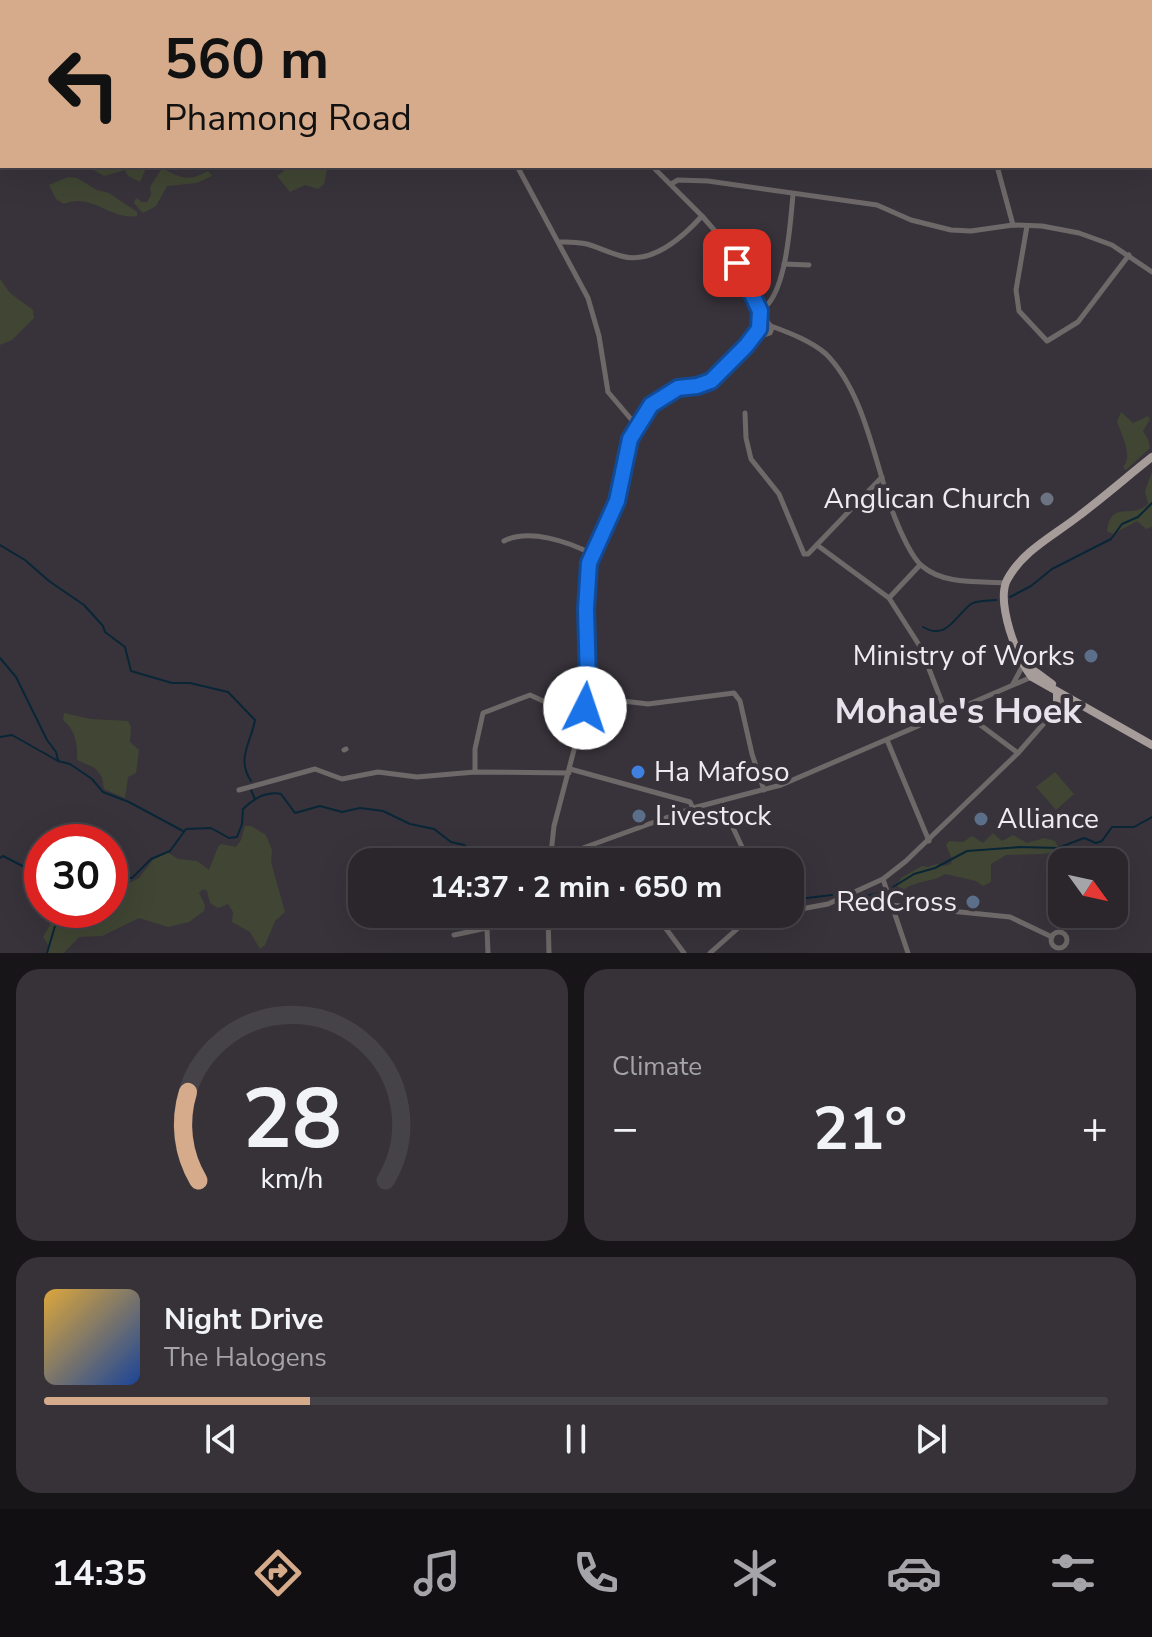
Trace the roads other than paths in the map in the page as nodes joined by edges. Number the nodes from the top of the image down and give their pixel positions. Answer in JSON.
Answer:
{"nodes":[{"id":1,"x":518,"y":168,"type":"edge"},
{"id":2,"x":654,"y":168,"type":"edge"},
{"id":3,"x":998,"y":168,"type":"edge"},
{"id":4,"x":671,"y":184,"type":"junction"},
{"id":5,"x":793,"y":195,"type":"junction"},
{"id":6,"x":702,"y":216,"type":"junction"},
{"id":7,"x":1013,"y":225,"type":"junction"},
{"id":8,"x":1027,"y":226,"type":"junction"},
{"id":9,"x":559,"y":242,"type":"junction"},
{"id":10,"x":1129,"y":255,"type":"junction"},
{"id":11,"x":784,"y":264,"type":"junction"},
{"id":12,"x":809,"y":265,"type":"dead end"},
{"id":13,"x":1152,"y":272,"type":"edge"},
{"id":14,"x":760,"y":311,"type":"junction"},
{"id":15,"x":759,"y":327,"type":"junction"},
{"id":16,"x":768,"y":329,"type":"junction"},
{"id":17,"x":746,"y":346,"type":"junction"},
{"id":18,"x":745,"y":413,"type":"dead end"},
{"id":19,"x":636,"y":425,"type":"junction"},
{"id":20,"x":1152,"y":457,"type":"edge"},
{"id":21,"x":883,"y":477,"type":"junction"},
{"id":22,"x":504,"y":541,"type":"dead end"},
{"id":23,"x":817,"y":545,"type":"junction"},
{"id":24,"x":592,"y":554,"type":"junction"},
{"id":25,"x":920,"y":565,"type":"junction"},
{"id":26,"x":1006,"y":583,"type":"junction"},
{"id":27,"x":889,"y":598,"type":"junction"},
{"id":28,"x":1024,"y":664,"type":"junction"},
{"id":29,"x":1035,"y":675,"type":"junction"},
{"id":30,"x":1013,"y":684,"type":"junction"},
{"id":31,"x":1057,"y":692,"type":"junction"},
{"id":32,"x":1068,"y":697,"type":"junction"},
{"id":33,"x":586,"y":705,"type":"junction"},
{"id":34,"x":965,"y":707,"type":"junction"},
{"id":35,"x":1057,"y":709,"type":"junction"},
{"id":36,"x":947,"y":713,"type":"junction"},
{"id":37,"x":887,"y":740,"type":"junction"},
{"id":38,"x":1152,"y":745,"type":"edge"},
{"id":39,"x":1018,"y":753,"type":"junction"},
{"id":40,"x":570,"y":771,"type":"junction"},
{"id":41,"x":475,"y":772,"type":"junction"},
{"id":42,"x":239,"y":790,"type":"dead end"},
{"id":43,"x":764,"y":790,"type":"junction"},
{"id":44,"x":721,"y":802,"type":"junction"},
{"id":45,"x":693,"y":808,"type":"junction"},
{"id":46,"x":929,"y":841,"type":"junction"},
{"id":47,"x":551,"y":848,"type":"edge"},
{"id":48,"x":585,"y":848,"type":"edge"},
{"id":49,"x":742,"y":848,"type":"edge"},
{"id":50,"x":883,"y":879,"type":"junction"},
{"id":51,"x":891,"y":905,"type":"junction"},
{"id":52,"x":804,"y":908,"type":"edge"},
{"id":53,"x":491,"y":928,"type":"edge"},
{"id":54,"x":548,"y":928,"type":"edge"},
{"id":55,"x":665,"y":928,"type":"edge"},
{"id":56,"x":738,"y":928,"type":"edge"},
{"id":57,"x":487,"y":929,"type":"junction"},
{"id":58,"x":454,"y":935,"type":"dead end"},
{"id":59,"x":1052,"y":937,"type":"dead end"},
{"id":60,"x":907,"y":951,"type":"edge"},
{"id":61,"x":899,"y":952,"type":"edge"},
{"id":62,"x":488,"y":953,"type":"edge"},
{"id":63,"x":549,"y":953,"type":"edge"},
{"id":64,"x":684,"y":953,"type":"edge"},
{"id":65,"x":710,"y":953,"type":"edge"}],
"edges":[{"from":1,"to":9,"type":"street"},
{"from":2,"to":4,"type":"street"},
{"from":3,"to":7,"type":"street"},
{"from":4,"to":5,"type":"street"},
{"from":4,"to":6,"type":"street"},
{"from":5,"to":7,"type":"street"},
{"from":5,"to":11,"type":"street"},
{"from":6,"to":9,"type":"street"},
{"from":6,"to":14,"type":"street"},
{"from":7,"to":8,"type":"street"},
{"from":8,"to":10,"type":"street"},
{"from":8,"to":10,"type":"street"},
{"from":9,"to":19,"type":"street"},
{"from":10,"to":13,"type":"street"},
{"from":11,"to":12,"type":"street"},
{"from":11,"to":14,"type":"street"},
{"from":14,"to":15,"type":"street"},
{"from":14,"to":16,"type":"street"},
{"from":15,"to":16,"type":"street"},
{"from":15,"to":16,"type":"street"},
{"from":15,"to":17,"type":"street"},
{"from":16,"to":17,"type":"street"},
{"from":16,"to":21,"type":"street"},
{"from":17,"to":19,"type":"street"},
{"from":18,"to":23,"type":"street"},
{"from":19,"to":24,"type":"street"},
{"from":20,"to":26,"type":"main road"},
{"from":21,"to":23,"type":"street"},
{"from":21,"to":25,"type":"street"},
{"from":22,"to":24,"type":"street"},
{"from":23,"to":27,"type":"street"},
{"from":24,"to":33,"type":"street"},
{"from":25,"to":26,"type":"street"},
{"from":25,"to":27,"type":"street"},
{"from":26,"to":28,"type":"main road"},
{"from":27,"to":36,"type":"street"},
{"from":28,"to":29,"type":"main road"},
{"from":28,"to":30,"type":"street"},
{"from":29,"to":30,"type":"street"},
{"from":29,"to":31,"type":"main road"},
{"from":29,"to":32,"type":"main road"},
{"from":30,"to":34,"type":"street"},
{"from":31,"to":32,"type":"main road"},
{"from":31,"to":35,"type":"main road"},
{"from":32,"to":35,"type":"street"},
{"from":32,"to":38,"type":"main road"},
{"from":33,"to":40,"type":"street"},
{"from":33,"to":41,"type":"street"},
{"from":33,"to":43,"type":"street"},
{"from":34,"to":36,"type":"street"},
{"from":34,"to":39,"type":"street"},
{"from":35,"to":39,"type":"street"},
{"from":36,"to":37,"type":"street"},
{"from":37,"to":43,"type":"street"},
{"from":37,"to":46,"type":"street"},
{"from":39,"to":46,"type":"street"},
{"from":40,"to":41,"type":"street"},
{"from":40,"to":45,"type":"street"},
{"from":40,"to":47,"type":"street"},
{"from":41,"to":42,"type":"street"},
{"from":43,"to":44,"type":"street"},
{"from":44,"to":45,"type":"street"},
{"from":44,"to":49,"type":"street"},
{"from":45,"to":48,"type":"street"},
{"from":46,"to":50,"type":"street"},
{"from":50,"to":51,"type":"street"},
{"from":50,"to":52,"type":"street"},
{"from":51,"to":59,"type":"street"},
{"from":51,"to":60,"type":"street"},
{"from":53,"to":57,"type":"street"},
{"from":54,"to":63,"type":"street"},
{"from":55,"to":64,"type":"street"},
{"from":56,"to":65,"type":"street"},
{"from":57,"to":58,"type":"street"},
{"from":57,"to":62,"type":"street"},
{"from":60,"to":61,"type":"street"}]}
